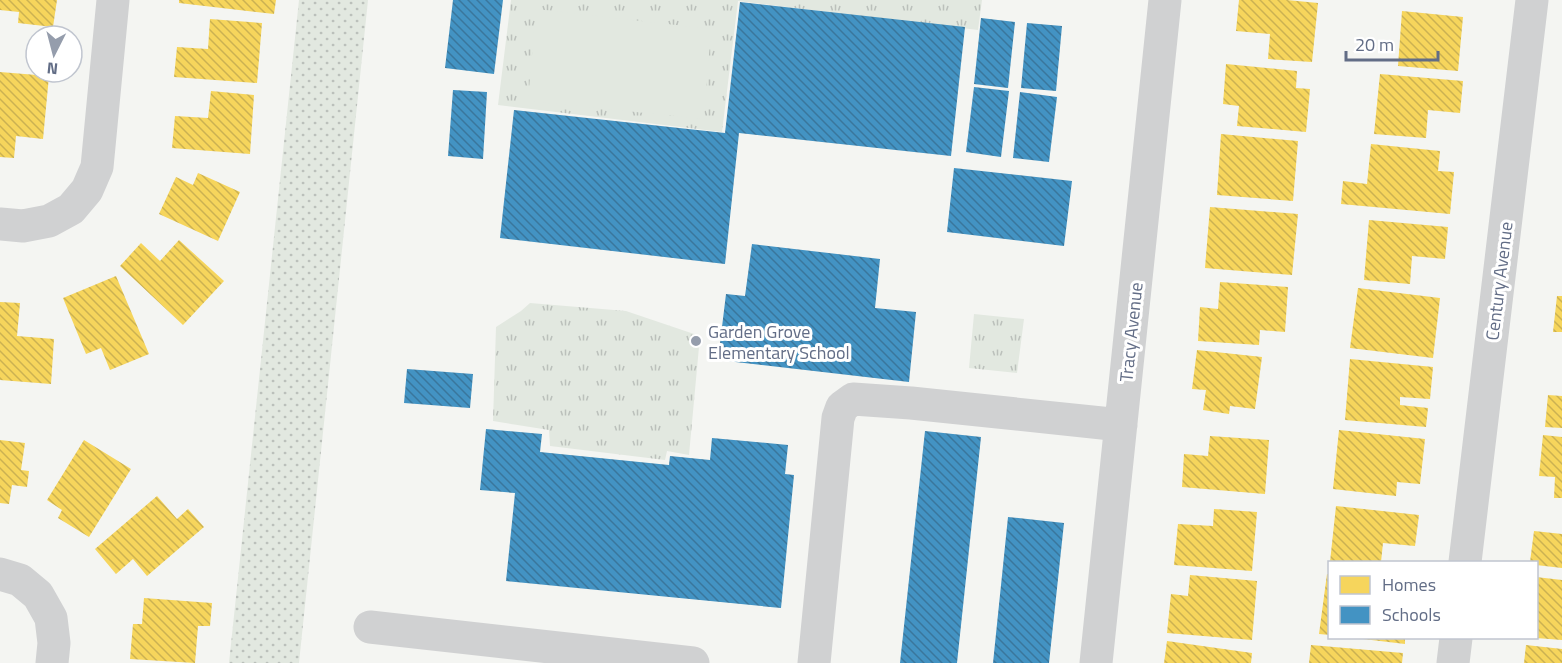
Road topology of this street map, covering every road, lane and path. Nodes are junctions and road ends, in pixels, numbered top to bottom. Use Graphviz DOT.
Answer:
graph roads {
  1 [pos="112,0"];
  2 [pos="1165,0"];
  3 [pos="1532,0"];
  4 [pos="0,224"];
  5 [pos="1121,425"];
  6 [pos="1465,561"];
  7 [pos="0,574"];
  8 [pos="370,627"];
  9 [pos="1456,639"];
  10 [pos="52,663"];
  11 [pos="693,663"];
  12 [pos="814,663"];
  13 [pos="1096,663"];
  14 [pos="1453,663"];
  1 -- 4 [label="street"];
  2 -- 5 [label="street, Tracy Avenue"];
  3 -- 6 [label="street, Century Avenue"];
  5 -- 12 [label="street"];
  5 -- 13 [label="street, Tracy Avenue"];
  7 -- 10 [label="street"];
  8 -- 11 [label="street"];
  9 -- 14 [label="street"];
}
